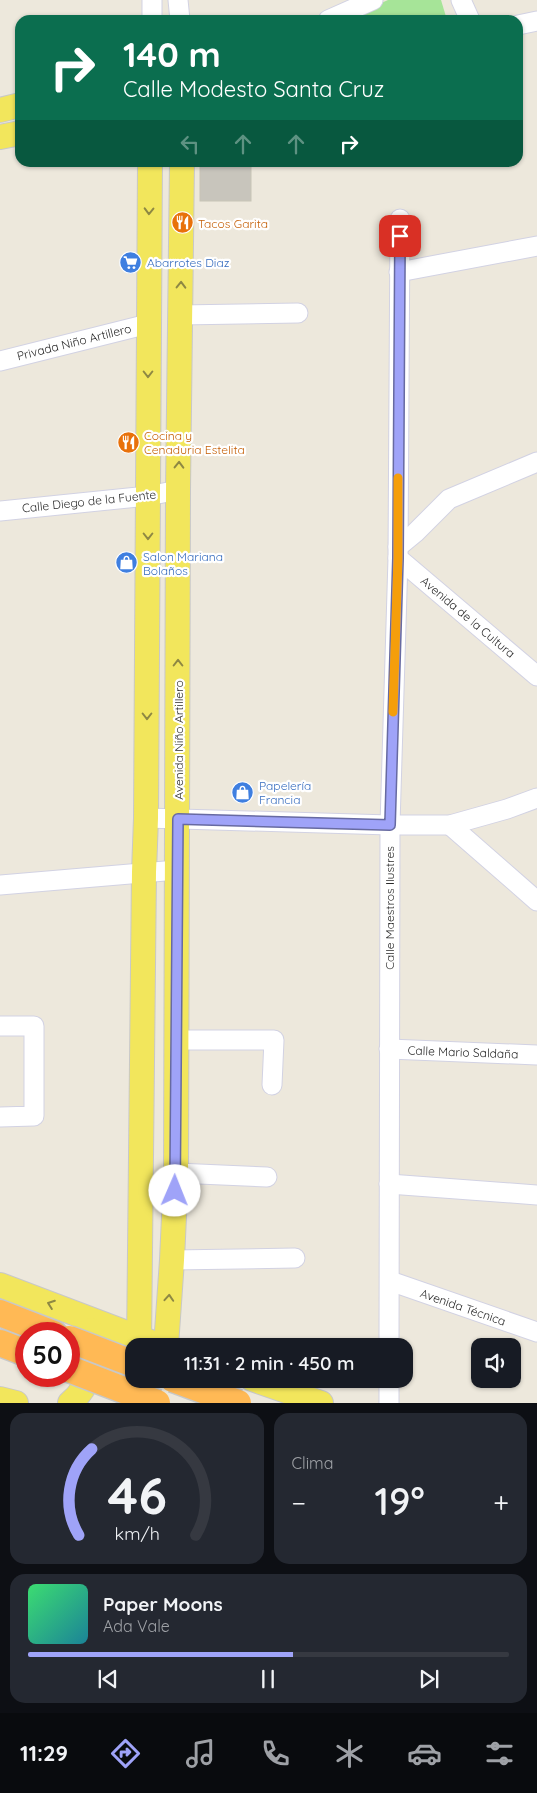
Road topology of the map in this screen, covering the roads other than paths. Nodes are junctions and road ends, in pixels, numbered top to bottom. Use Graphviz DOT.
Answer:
graph roads {
  1 [pos="152,0"];
  2 [pos="178,0"];
  3 [pos="372,0"];
  4 [pos="461,0"];
  5 [pos="152,15"];
  6 [pos="180,15"];
  7 [pos="339,15"];
  8 [pos="468,15"];
  9 [pos="537,21"];
  10 [pos="523,24"];
  11 [pos="15,106"];
  12 [pos="0,110"];
  13 [pos="15,134"];
  14 [pos="0,138"];
  15 [pos="150,167"];
  16 [pos="182,167"];
  17 [pos="400,219"];
  18 [pos="537,246"];
  19 [pos="399,272"];
  20 [pos="298,314"];
  21 [pos="180,316"];
  22 [pos="148,324"];
  23 [pos="0,360"];
  24 [pos="537,462"];
  25 [pos="178,490"];
  26 [pos="148,496"];
  27 [pos="0,511"];
  28 [pos="398,552"];
  29 [pos="537,676"];
  30 [pos="537,798"];
  31 [pos="146,818"];
  32 [pos="178,819"];
  33 [pos="390,825"];
  34 [pos="450,825"];
  35 [pos="176,870"];
  36 [pos="144,872"];
  37 [pos="0,884"];
  38 [pos="537,901"];
  39 [pos="0,1026"];
  40 [pos="176,1040"];
  41 [pos="389,1050"];
  42 [pos="537,1056"];
  43 [pos="272,1085"];
  44 [pos="0,1117"];
  45 [pos="176,1173"];
  46 [pos="267,1177"];
  47 [pos="389,1184"];
  48 [pos="537,1195"];
  49 [pos="295,1258"];
  50 [pos="172,1260"];
  51 [pos="390,1281"];
  52 [pos="0,1285"];
  53 [pos="0,1313"];
  54 [pos="80,1314"];
  55 [pos="23,1322"];
  56 [pos="537,1332"];
  57 [pos="131,1338"];
  58 [pos="139,1338"];
  59 [pos="167,1338"];
  60 [pos="389,1338"];
  61 [pos="0,1343"];
  62 [pos="80,1343"];
  63 [pos="15,1349"];
  64 [pos="125,1361"];
  65 [pos="80,1373"];
  66 [pos="137,1388"];
  67 [pos="163,1388"];
  68 [pos="198,1388"];
  69 [pos="238,1388"];
  70 [pos="278,1388"];
  71 [pos="389,1388"];
  72 [pos="0,1399"];
  73 [pos="16,1403"];
  74 [pos="70,1403"];
  75 [pos="136,1403"];
  76 [pos="157,1403"];
  77 [pos="162,1403"];
  78 [pos="228,1403"];
  79 [pos="238,1403"];
  80 [pos="320,1403"];
  81 [pos="389,1403"];
  1 -- 5 [label="street"];
  2 -- 6 [label="street"];
  3 -- 7 [label="street"];
  4 -- 8 [label="street"];
  9 -- 10 [label="street"];
  11 -- 12 [label="main road"];
  13 -- 14 [label="main road"];
  15 -- 22 [label="main road, one-way"];
  21 -- 16 [label="main road, Avenida Niño Artillero, one-way"];
  17 -- 19 [label="street, Calle Maestros Ilustres"];
  18 -- 19 [label="street"];
  19 -- 28 [label="street, Calle Maestros Ilustres"];
  20 -- 21 [label="street"];
  25 -- 21 [label="main road, Avenida Niño Artillero, one-way"];
  22 -- 23 [label="street, Privada Niño Artillero"];
  22 -- 26 [label="main road, one-way"];
  24 -- 28 [label="street"];
  25 -- 26 [label="street, Calle Diego de la Fuente"];
  32 -- 25 [label="main road, Avenida Niño Artillero, one-way"];
  26 -- 27 [label="street, Calle Diego de la Fuente"];
  26 -- 31 [label="main road, one-way"];
  28 -- 29 [label="street, Avenida de la Cultura"];
  28 -- 33 [label="street, Calle Maestros Ilustres"];
  30 -- 34 [label="street"];
  31 -- 32 [label="street"];
  31 -- 36 [label="main road"];
  32 -- 33 [label="street"];
  32 -- 35 [label="main road, Avenida Niño Artillero"];
  33 -- 34 [label="street"];
  33 -- 41 [label="street, Calle Maestros Ilustres"];
  34 -- 38 [label="street"];
  35 -- 36 [label="street"];
  35 -- 40 [label="main road, Avenida Niño Artillero"];
  36 -- 37 [label="street"];
  36 -- 58 [label="main road"];
  39 -- 44 [label="street"];
  40 -- 43 [label="street"];
  40 -- 45 [label="main road, Avenida Niño Artillero"];
  41 -- 42 [label="street, Calle Mario Saldaña"];
  41 -- 47 [label="street, Calle Maestros Ilustres"];
  45 -- 46 [label="street"];
  45 -- 50 [label="main road, Avenida Niño Artillero"];
  47 -- 48 [label="street"];
  47 -- 51 [label="street, Calle Maestros Ilustres"];
  49 -- 50 [label="street"];
  59 -- 50 [label="main road, Avenida Niño Artillero, one-way"];
  51 -- 56 [label="street, Avenida Técnica"];
  51 -- 60 [label="street, Calle Maestros Ilustres"];
  54 -- 52 [label="main road, one-way"];
  53 -- 55 [label="highway"];
  54 -- 57 [label="main road"];
  54 -- 74 [label="main road"];
  61 -- 63 [label="highway"];
  62 -- 64 [label="highway, bridge"];
  65 -- 76 [label="highway, bridge"];
  66 -- 75 [label="main road"];
  67 -- 77 [label="main road"];
  68 -- 79 [label="highway, bridge"];
  69 -- 78 [label="main road"];
  70 -- 80 [label="main road"];
  71 -- 81 [label="street"];
  72 -- 73 [label="main road"];
}
